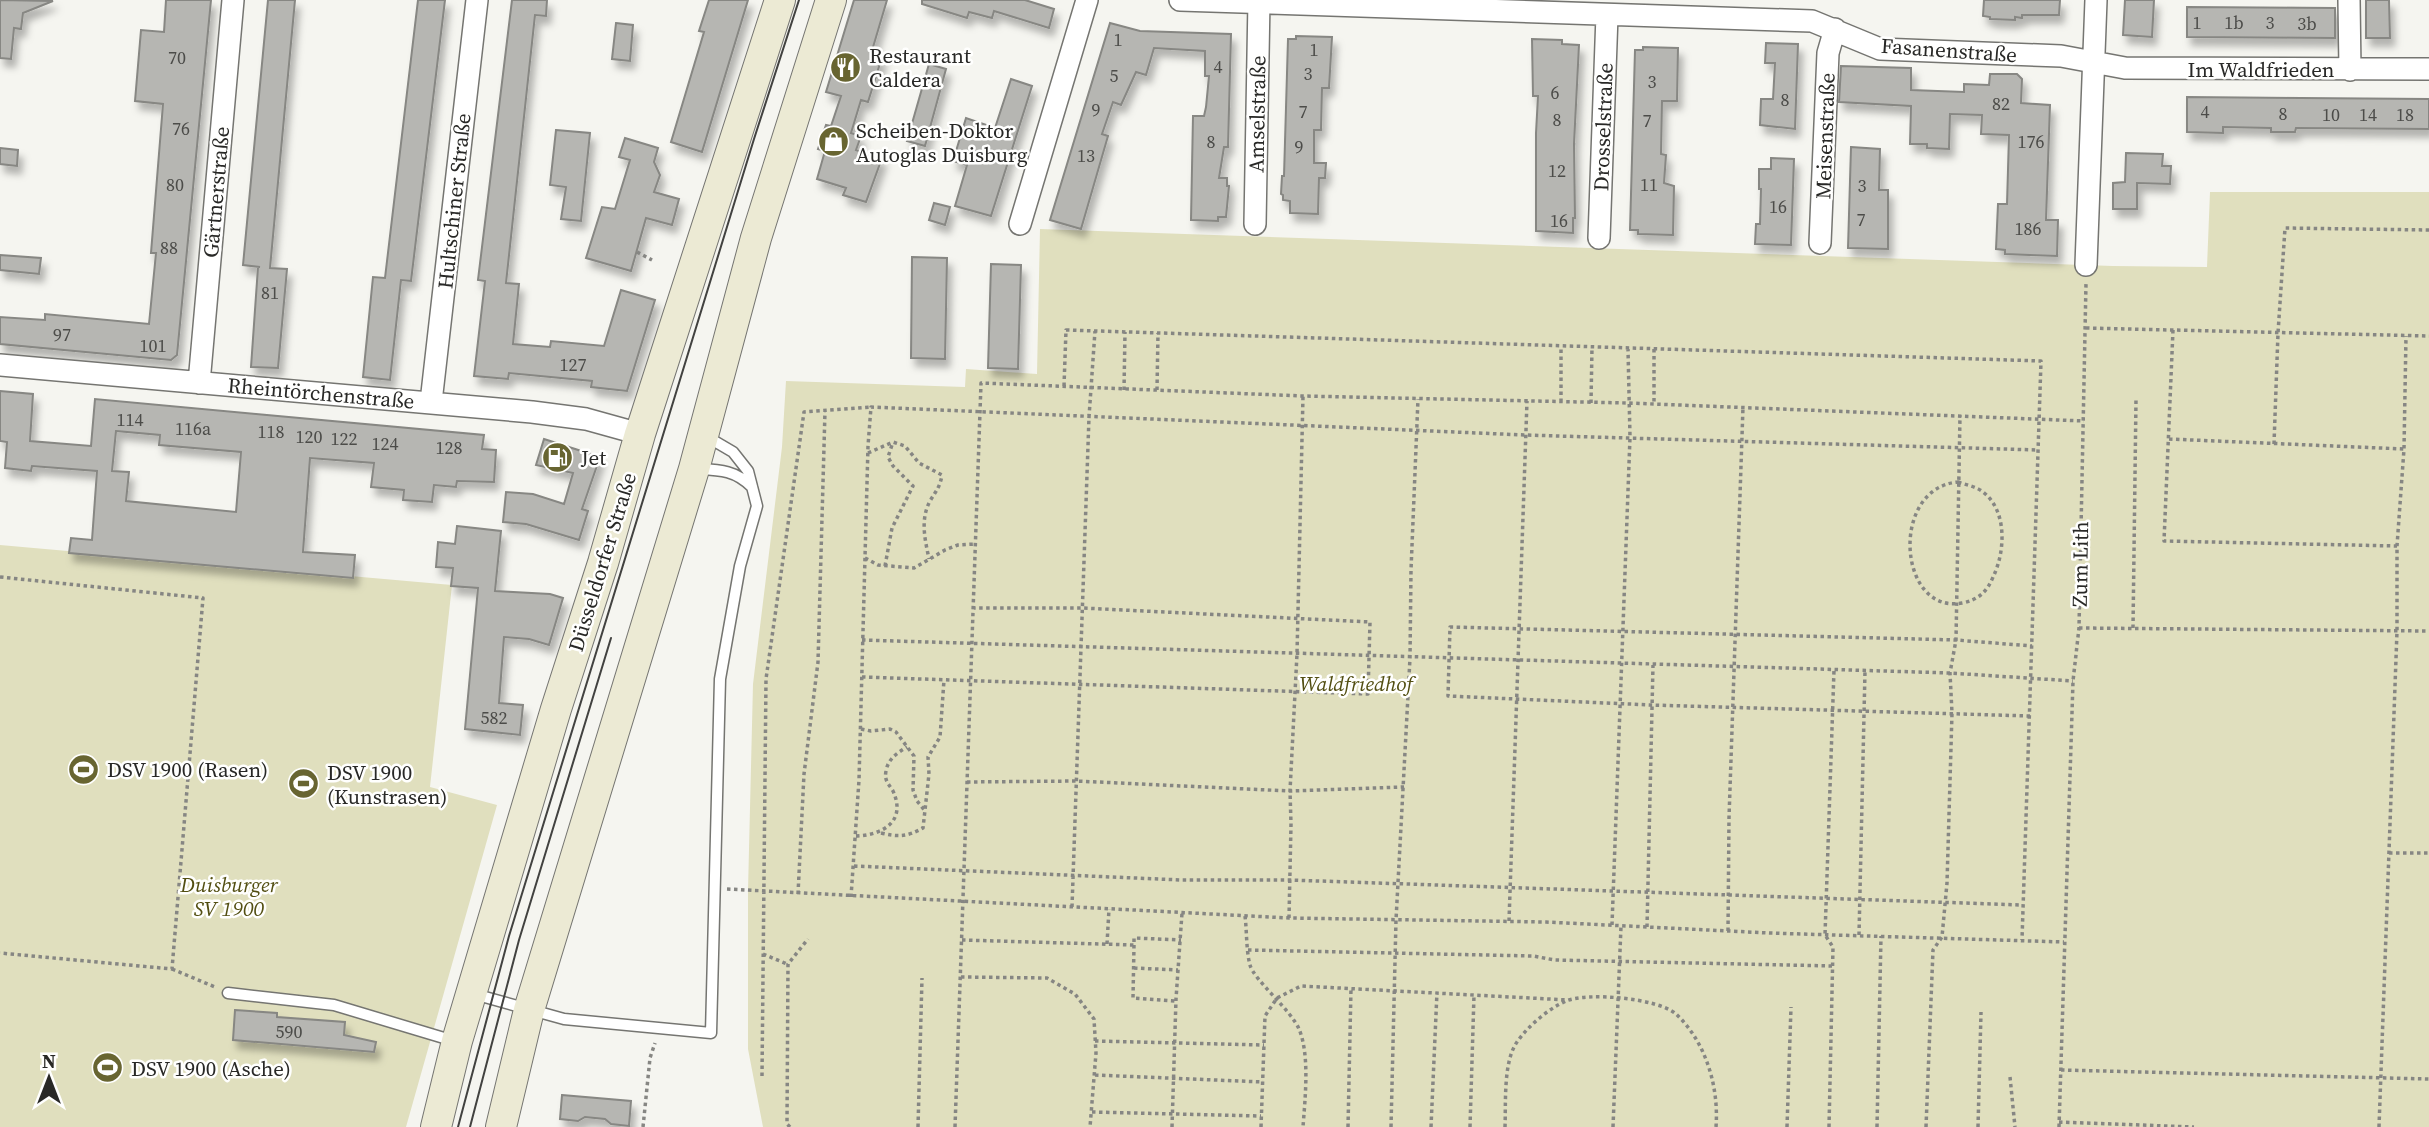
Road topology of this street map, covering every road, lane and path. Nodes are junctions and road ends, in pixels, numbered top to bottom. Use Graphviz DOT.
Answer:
graph roads {
  1 [pos="233,0"];
  2 [pos="477,0"];
  3 [pos="780,0"];
  4 [pos="831,0"];
  5 [pos="1087,0"];
  6 [pos="1180,0"];
  7 [pos="2096,0"];
  8 [pos="2349,0"];
  9 [pos="1259,1"];
  10 [pos="1607,15"];
  11 [pos="1835,29"];
  12 [pos="2093,63"];
  13 [pos="2429,69"];
  14 [pos="2350,70"];
  15 [pos="1020,224"];
  16 [pos="1255,224"];
  17 [pos="2429,230"];
  18 [pos="1599,238"];
  19 [pos="1820,243"];
  20 [pos="637,252"];
  21 [pos="652,260"];
  22 [pos="2086,265"];
  23 [pos="2086,328"];
  24 [pos="2173,330"];
  25 [pos="1095,331"];
  26 [pos="1125,332"];
  27 [pos="1158,333"];
  28 [pos="2278,333"];
  29 [pos="2406,336"];
  30 [pos="2429,336"];
  31 [pos="1561,346"];
  32 [pos="1592,347"];
  33 [pos="1628,349"];
  34 [pos="1654,349"];
  35 [pos="0,365"];
  36 [pos="199,383"];
  37 [pos="1064,386"];
  38 [pos="1092,389"];
  39 [pos="1124,390"];
  40 [pos="1157,390"];
  41 [pos="1303,396"];
  42 [pos="1418,399"];
  43 [pos="2136,399"];
  44 [pos="1527,401"];
  45 [pos="431,402"];
  46 [pos="1561,402"];
  47 [pos="1591,403"];
  48 [pos="1628,403"];
  49 [pos="1654,404"];
  50 [pos="871,407"];
  51 [pos="1743,407"];
  52 [pos="825,410"];
  53 [pos="980,413"];
  54 [pos="1960,415"];
  55 [pos="1089,417"];
  56 [pos="2039,419"];
  57 [pos="2084,421"];
  58 [pos="1303,425"];
  59 [pos="1417,429"];
  60 [pos="640,434"];
  61 [pos="704,435"];
  62 [pos="1524,435"];
  63 [pos="1630,437"];
  64 [pos="2169,439"];
  65 [pos="1742,441"];
  66 [pos="893,442"];
  67 [pos="2274,444"];
  68 [pos="1959,447"];
  69 [pos="2404,449"];
  70 [pos="2038,450"];
  71 [pos="868,453"];
  72 [pos="694,469"];
  73 [pos="1958,482"];
  74 [pos="754,488"];
  75 [pos="976,544"];
  76 [pos="2397,546"];
  77 [pos="865,558"];
  78 [pos="929,559"];
  79 [pos="885,566"];
  80 [pos="0,577"];
  81 [pos="1956,604"];
  82 [pos="974,608"];
  83 [pos="1082,608"];
  84 [pos="1298,619"];
  85 [pos="2079,628"];
  86 [pos="2133,628"];
  87 [pos="1519,629"];
  88 [pos="1624,631"];
  89 [pos="2397,631"];
  90 [pos="2429,631"];
  91 [pos="1737,634"];
  92 [pos="862,640"];
  93 [pos="1956,640"];
  94 [pos="973,644"];
  95 [pos="2032,646"];
  96 [pos="1081,647"];
  97 [pos="1297,654"];
  98 [pos="1369,656"];
  99 [pos="1410,658"];
  100 [pos="1450,659"];
  101 [pos="1518,661"];
  102 [pos="1623,664"];
  103 [pos="1653,665"];
  104 [pos="1735,667"];
  105 [pos="1834,670"];
  106 [pos="1865,671"];
  107 [pos="1950,673"];
  108 [pos="862,677"];
  109 [pos="2031,678"];
  110 [pos="944,679"];
  111 [pos="2073,681"];
  112 [pos="972,682"];
  113 [pos="1080,684"];
  114 [pos="1295,692"];
  115 [pos="1517,699"];
  116 [pos="1622,703"];
  117 [pos="1651,705"];
  118 [pos="1733,708"];
  119 [pos="1833,710"];
  120 [pos="1864,710"];
  121 [pos="1952,713"];
  122 [pos="2030,716"];
  123 [pos="861,729"];
  124 [pos="907,747"];
  125 [pos="1076,781"];
  126 [pos="967,782"];
  127 [pos="1404,787"];
  128 [pos="1290,791"];
  129 [pos="926,812"];
  130 [pos="881,833"];
  131 [pos="856,836"];
  132 [pos="2389,853"];
  133 [pos="2429,853"];
  134 [pos="853,866"];
  135 [pos="964,870"];
  136 [pos="1074,874"];
  137 [pos="1290,880"];
  138 [pos="1398,885"];
  139 [pos="716,888"];
  140 [pos="1509,888"];
  141 [pos="1614,891"];
  142 [pos="763,892"];
  143 [pos="1648,892"];
  144 [pos="798,894"];
  145 [pos="1728,895"];
  146 [pos="851,897"];
  147 [pos="1827,899"];
  148 [pos="1860,900"];
  149 [pos="963,902"];
  150 [pos="1945,904"];
  151 [pos="2022,905"];
  152 [pos="1072,908"];
  153 [pos="1110,909"];
  154 [pos="1182,913"];
  155 [pos="1245,916"];
  156 [pos="1289,918"];
  157 [pos="1395,920"];
  158 [pos="1509,921"];
  159 [pos="1612,925"];
  160 [pos="1620,926"];
  161 [pos="1647,928"];
  162 [pos="1728,931"];
  163 [pos="1825,935"];
  164 [pos="1859,935"];
  165 [pos="1881,936"];
  166 [pos="1942,937"];
  167 [pos="808,939"];
  168 [pos="962,940"];
  169 [pos="1181,940"];
  170 [pos="2022,940"];
  171 [pos="2064,942"];
  172 [pos="1107,944"];
  173 [pos="1134,945"];
  174 [pos="1248,950"];
  175 [pos="0,953"];
  176 [pos="1395,953"];
  177 [pos="763,954"];
  178 [pos="1619,961"];
  179 [pos="788,964"];
  180 [pos="1833,966"];
  181 [pos="1134,968"];
  182 [pos="172,969"];
  183 [pos="1178,970"];
  184 [pos="961,977"];
  185 [pos="922,978"];
  186 [pos="1352,988"];
  187 [pos="1394,989"];
  188 [pos="1437,992"];
  189 [pos="228,993"];
  190 [pos="472,993"];
  191 [pos="1475,995"];
  192 [pos="1618,996"];
  193 [pos="1277,999"];
  194 [pos="1567,1000"];
  195 [pos="1176,1001"];
  196 [pos="1791,1007"];
  197 [pos="529,1010"];
  198 [pos="1980,1012"];
  199 [pos="659,1028"];
  200 [pos="457,1041"];
  201 [pos="1095,1041"];
  202 [pos="1175,1043"];
  203 [pos="1264,1045"];
  204 [pos="2061,1070"];
  205 [pos="1094,1075"];
  206 [pos="762,1076"];
  207 [pos="2010,1077"];
  208 [pos="1174,1078"];
  209 [pos="2382,1078"];
  210 [pos="2429,1079"];
  211 [pos="1263,1082"];
  212 [pos="1092,1112"];
  213 [pos="1171,1114"];
  214 [pos="1261,1116"];
  215 [pos="2059,1125"];
  216 [pos="2158,1126"];
  217 [pos="436,1127"];
  218 [pos="501,1127"];
  219 [pos="643,1127"];
  220 [pos="790,1127"];
  221 [pos="918,1127"];
  222 [pos="955,1127"];
  223 [pos="1090,1127"];
  224 [pos="1172,1127"];
  225 [pos="1261,1127"];
  226 [pos="1303,1127"];
  227 [pos="1348,1127"];
  228 [pos="1391,1127"];
  229 [pos="1431,1127"];
  230 [pos="1470,1127"];
  231 [pos="1505,1127"];
  232 [pos="1613,1127"];
  233 [pos="1716,1127"];
  234 [pos="1787,1127"];
  235 [pos="1829,1127"];
  236 [pos="1877,1127"];
  237 [pos="1926,1127"];
  238 [pos="1978,1127"];
  239 [pos="2015,1127"];
  240 [pos="2194,1127"];
  241 [pos="2379,1127"];
  1 -- 36 [label="street, Gärtnerstraße"];
  2 -- 45 [label="street, Hultschiner Straße"];
  3 -- 60 [label="main road, Düsseldorfer Straße"];
  4 -- 61 [label="main road"];
  5 -- 15 [label="street"];
  6 -- 9 [label="street, Fasanenstraße"];
  7 -- 12 [label="street"];
  8 -- 14 [label="street"];
  9 -- 10 [label="street, Fasanenstraße"];
  9 -- 16 [label="street, Amselstraße"];
  10 -- 11 [label="street, Fasanenstraße"];
  10 -- 18 [label="street, Drosselstraße"];
  11 -- 12 [label="street, Fasanenstraße"];
  11 -- 19 [label="street, Meisenstraße"];
  12 -- 14 [label="street, Im Waldfrieden"];
  12 -- 22 [label="street"];
  13 -- 14 [label="street, Im Waldfrieden"];
  17 -- 28 [label="path"];
  20 -- 21 [label="path"];
  22 -- 23 [label="path, Zum Lith"];
  23 -- 24 [label="path"];
  23 -- 57 [label="path, Zum Lith"];
  24 -- 28 [label="path"];
  24 -- 64 [label="path"];
  25 -- 26 [label="path"];
  25 -- 37 [label="path"];
  25 -- 38 [label="path"];
  26 -- 27 [label="path"];
  26 -- 39 [label="path"];
  27 -- 31 [label="path"];
  27 -- 40 [label="path"];
  28 -- 29 [label="path"];
  28 -- 67 [label="path"];
  29 -- 30 [label="path"];
  29 -- 69 [label="path"];
  31 -- 32 [label="path"];
  31 -- 46 [label="path"];
  32 -- 33 [label="path"];
  32 -- 47 [label="path"];
  33 -- 34 [label="path"];
  33 -- 48 [label="path"];
  34 -- 49 [label="path"];
  34 -- 56 [label="path"];
  35 -- 36 [label="street, Rheintörchenstraße"];
  36 -- 45 [label="street, Rheintörchenstraße"];
  37 -- 38 [label="path"];
  37 -- 53 [label="path"];
  38 -- 39 [label="path"];
  38 -- 55 [label="path"];
  39 -- 40 [label="path"];
  40 -- 41 [label="path"];
  41 -- 42 [label="path"];
  41 -- 58 [label="path"];
  42 -- 44 [label="path"];
  42 -- 59 [label="path"];
  43 -- 86 [label="path"];
  44 -- 46 [label="path"];
  44 -- 62 [label="path"];
  45 -- 60 [label="street, Rheintörchenstraße"];
  46 -- 47 [label="path"];
  47 -- 48 [label="path"];
  48 -- 49 [label="path"];
  48 -- 63 [label="path"];
  49 -- 51 [label="path"];
  50 -- 52 [label="path"];
  50 -- 53 [label="path"];
  50 -- 71 [label="path"];
  51 -- 54 [label="path"];
  51 -- 65 [label="path"];
  52 -- 142 [label="path"];
  52 -- 144 [label="path"];
  53 -- 55 [label="path"];
  53 -- 75 [label="path"];
  54 -- 56 [label="path"];
  54 -- 68 [label="path"];
  55 -- 58 [label="path"];
  55 -- 83 [label="path"];
  56 -- 57 [label="path"];
  56 -- 70 [label="path"];
  57 -- 85 [label="path, Zum Lith"];
  58 -- 59 [label="path"];
  58 -- 84 [label="path"];
  59 -- 62 [label="path"];
  59 -- 99 [label="path"];
  60 -- 190 [label="main road, Düsseldorfer Straße"];
  61 -- 72 [label="main road"];
  61 -- 74 [label="lane"];
  62 -- 63 [label="path"];
  62 -- 87 [label="path"];
  63 -- 65 [label="path"];
  63 -- 88 [label="path"];
  64 -- 67 [label="path"];
  64 -- 76 [label="path"];
  65 -- 68 [label="path"];
  65 -- 91 [label="path"];
  66 -- 71 [label="path"];
  66 -- 78 [label="path"];
  66 -- 79 [label="path"];
  67 -- 69 [label="path"];
  68 -- 70 [label="path"];
  68 -- 73 [label="path"];
  69 -- 76 [label="path"];
  70 -- 95 [label="path"];
  71 -- 77 [label="path"];
  72 -- 74 [label="lane"];
  72 -- 197 [label="main road"];
  73 -- 81 [label="path"];
  73 -- 81 [label="path"];
  73 -- 81 [label="path"];
  74 -- 139 [label="lane"];
  75 -- 78 [label="path"];
  75 -- 82 [label="path"];
  76 -- 89 [label="path"];
  77 -- 79 [label="path"];
  77 -- 92 [label="path"];
  78 -- 79 [label="path"];
  80 -- 182 [label="path"];
  81 -- 93 [label="path"];
  82 -- 83 [label="path"];
  82 -- 94 [label="path"];
  83 -- 84 [label="path"];
  83 -- 96 [label="path"];
  84 -- 97 [label="path"];
  84 -- 98 [label="path"];
  85 -- 86 [label="path"];
  85 -- 111 [label="path, Zum Lith"];
  86 -- 89 [label="path"];
  87 -- 88 [label="path"];
  87 -- 100 [label="path"];
  87 -- 101 [label="path"];
  88 -- 91 [label="path"];
  88 -- 102 [label="path"];
  89 -- 90 [label="path"];
  89 -- 132 [label="path"];
  91 -- 93 [label="path"];
  91 -- 104 [label="path"];
  92 -- 94 [label="path"];
  92 -- 108 [label="path"];
  93 -- 95 [label="path"];
  93 -- 107 [label="path"];
  94 -- 96 [label="path"];
  94 -- 112 [label="path"];
  95 -- 109 [label="path"];
  96 -- 97 [label="path"];
  96 -- 113 [label="path"];
  97 -- 98 [label="path"];
  97 -- 114 [label="path"];
  98 -- 99 [label="path"];
  98 -- 114 [label="path"];
  99 -- 100 [label="path"];
  99 -- 127 [label="path"];
  100 -- 101 [label="path"];
  100 -- 115 [label="path"];
  101 -- 102 [label="path"];
  101 -- 115 [label="path"];
  102 -- 103 [label="path"];
  102 -- 116 [label="path"];
  103 -- 104 [label="path"];
  103 -- 117 [label="path"];
  104 -- 105 [label="path"];
  104 -- 118 [label="path"];
  105 -- 106 [label="path"];
  105 -- 119 [label="path"];
  106 -- 107 [label="path"];
  106 -- 120 [label="path"];
  107 -- 109 [label="path"];
  107 -- 121 [label="path"];
  108 -- 110 [label="path"];
  108 -- 123 [label="path"];
  109 -- 111 [label="path"];
  109 -- 122 [label="path"];
  110 -- 112 [label="path"];
  110 -- 129 [label="path"];
  111 -- 171 [label="path, Zum Lith"];
  112 -- 113 [label="path"];
  112 -- 126 [label="path"];
  113 -- 114 [label="path"];
  113 -- 125 [label="path"];
  114 -- 128 [label="path"];
  115 -- 116 [label="path"];
  115 -- 140 [label="path"];
  116 -- 117 [label="path"];
  116 -- 141 [label="path"];
  117 -- 118 [label="path"];
  117 -- 143 [label="path"];
  118 -- 119 [label="path"];
  118 -- 145 [label="path"];
  119 -- 120 [label="path"];
  119 -- 147 [label="path"];
  120 -- 121 [label="path"];
  120 -- 148 [label="path"];
  121 -- 122 [label="path"];
  121 -- 150 [label="path"];
  122 -- 151 [label="path"];
  123 -- 124 [label="path"];
  123 -- 131 [label="path"];
  124 -- 129 [label="path"];
  124 -- 130 [label="path"];
  125 -- 126 [label="path"];
  125 -- 128 [label="path"];
  125 -- 136 [label="path"];
  126 -- 135 [label="path"];
  127 -- 128 [label="path"];
  127 -- 138 [label="path"];
  128 -- 137 [label="path"];
  129 -- 130 [label="path"];
  130 -- 131 [label="path"];
  131 -- 134 [label="path"];
  132 -- 133 [label="path"];
  132 -- 209 [label="path"];
  134 -- 135 [label="path"];
  134 -- 146 [label="path"];
  135 -- 136 [label="path"];
  135 -- 149 [label="path"];
  136 -- 137 [label="path"];
  136 -- 152 [label="path"];
  137 -- 138 [label="path"];
  137 -- 156 [label="path"];
  138 -- 140 [label="path"];
  138 -- 157 [label="path"];
  139 -- 142 [label="path"];
  139 -- 199 [label="lane"];
  140 -- 141 [label="path"];
  140 -- 158 [label="path"];
  141 -- 143 [label="path"];
  141 -- 159 [label="path"];
  142 -- 144 [label="path"];
  142 -- 177 [label="path"];
  143 -- 145 [label="path"];
  143 -- 161 [label="path"];
  144 -- 146 [label="path"];
  145 -- 147 [label="path"];
  145 -- 162 [label="path"];
  146 -- 149 [label="path"];
  147 -- 148 [label="path"];
  147 -- 163 [label="path"];
  148 -- 150 [label="path"];
  148 -- 164 [label="path"];
  149 -- 152 [label="path"];
  149 -- 168 [label="path"];
  150 -- 151 [label="path"];
  150 -- 166 [label="path"];
  151 -- 170 [label="path"];
  152 -- 153 [label="path"];
  153 -- 154 [label="path"];
  153 -- 172 [label="path"];
  154 -- 155 [label="path"];
  154 -- 169 [label="path"];
  155 -- 156 [label="path"];
  155 -- 174 [label="path"];
  156 -- 157 [label="path"];
  157 -- 158 [label="path"];
  157 -- 176 [label="path"];
  158 -- 159 [label="path"];
  159 -- 160 [label="path"];
  160 -- 161 [label="path"];
  160 -- 178 [label="path"];
  161 -- 162 [label="path"];
  162 -- 163 [label="path"];
  163 -- 164 [label="path"];
  163 -- 180 [label="path"];
  164 -- 165 [label="path"];
  165 -- 166 [label="path"];
  165 -- 236 [label="path"];
  166 -- 170 [label="path"];
  166 -- 237 [label="path"];
  167 -- 179 [label="path"];
  168 -- 172 [label="path"];
  168 -- 184 [label="path"];
  169 -- 173 [label="path"];
  169 -- 183 [label="path"];
  170 -- 171 [label="path"];
  171 -- 204 [label="path, Zum Lith"];
  172 -- 173 [label="path"];
  173 -- 181 [label="path"];
  174 -- 176 [label="path"];
  174 -- 193 [label="path"];
  175 -- 182 [label="path"];
  176 -- 178 [label="path"];
  176 -- 187 [label="path"];
  177 -- 179 [label="path"];
  177 -- 206 [label="path"];
  178 -- 180 [label="path"];
  178 -- 192 [label="path"];
  179 -- 220 [label="path"];
  180 -- 235 [label="path"];
  181 -- 183 [label="path"];
  181 -- 195 [label="path"];
  182 -- 189 [label="path"];
  183 -- 195 [label="path"];
  184 -- 201 [label="path"];
  184 -- 222 [label="path"];
  185 -- 221 [label="path"];
  186 -- 187 [label="path"];
  186 -- 193 [label="path"];
  186 -- 227 [label="path"];
  187 -- 188 [label="path"];
  187 -- 228 [label="path"];
  188 -- 191 [label="path"];
  188 -- 229 [label="path"];
  189 -- 200 [label="lane"];
  190 -- 197 [label="lane"];
  190 -- 200 [label="main road, Düsseldorfer Straße"];
  191 -- 194 [label="path"];
  191 -- 230 [label="path"];
  192 -- 194 [label="path"];
  192 -- 232 [label="path"];
  192 -- 233 [label="path"];
  193 -- 203 [label="path"];
  193 -- 226 [label="path"];
  194 -- 231 [label="path"];
  195 -- 202 [label="path"];
  196 -- 234 [label="path"];
  197 -- 199 [label="lane"];
  197 -- 218 [label="main road"];
  198 -- 238 [label="path"];
  199 -- 219 [label="path"];
  200 -- 217 [label="main road, Düsseldorfer Straße"];
  201 -- 202 [label="path"];
  201 -- 205 [label="path"];
  202 -- 203 [label="path"];
  202 -- 208 [label="path"];
  203 -- 211 [label="path"];
  204 -- 209 [label="path"];
  204 -- 215 [label="path, Zum Lith"];
  205 -- 208 [label="path"];
  205 -- 212 [label="path"];
  207 -- 239 [label="path"];
  208 -- 211 [label="path"];
  208 -- 213 [label="path"];
  209 -- 210 [label="path"];
  209 -- 241 [label="path"];
  211 -- 214 [label="path"];
  212 -- 213 [label="path"];
  212 -- 223 [label="path"];
  213 -- 214 [label="path"];
  213 -- 224 [label="path"];
  214 -- 225 [label="path"];
  215 -- 216 [label="path"];
  216 -- 240 [label="path"];
}
